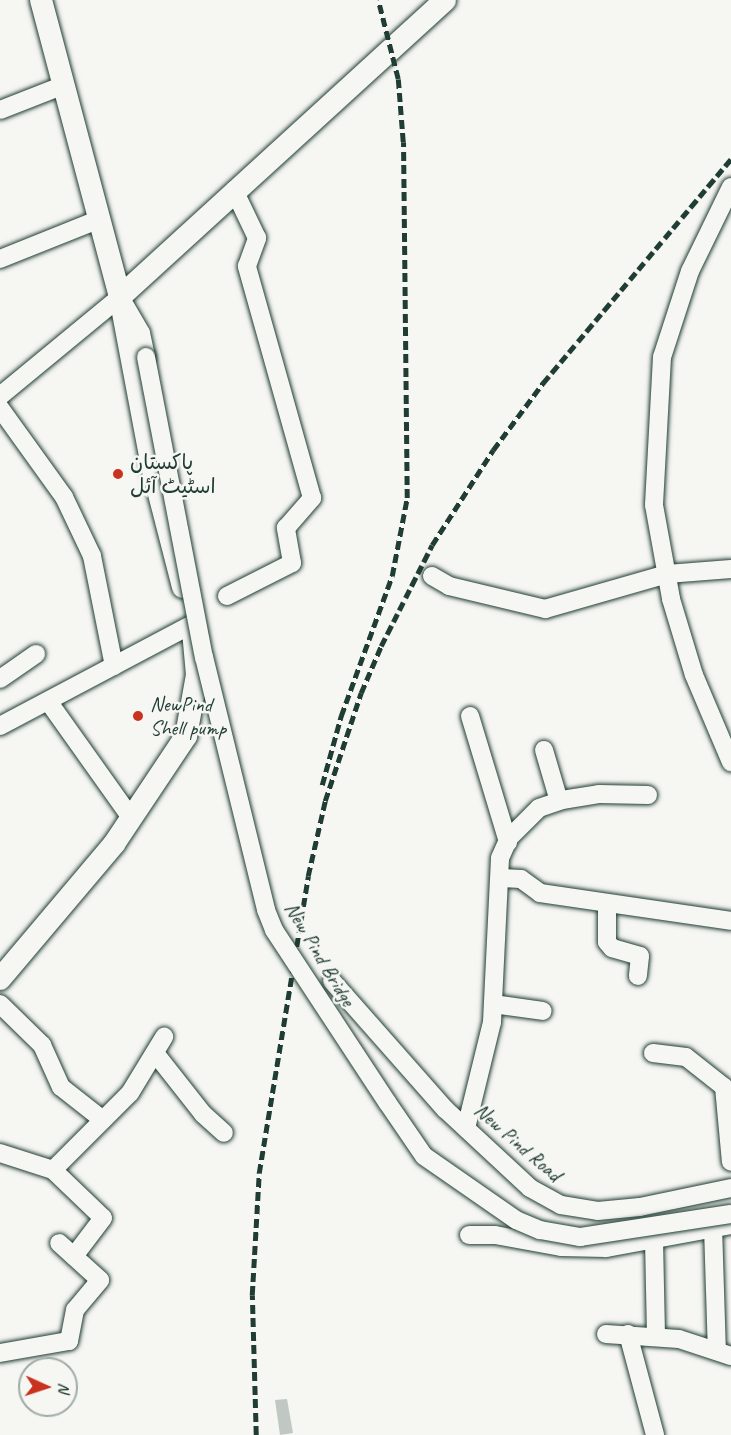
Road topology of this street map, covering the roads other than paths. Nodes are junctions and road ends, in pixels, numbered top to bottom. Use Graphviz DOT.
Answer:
graph roads {
  1 [pos="40,0"];
  2 [pos="445,0"];
  3 [pos="64,85"];
  4 [pos="0,110"];
  5 [pos="731,187"];
  6 [pos="234,190"];
  7 [pos="100,219"];
  8 [pos="0,259"];
  9 [pos="120,297"];
  10 [pos="0,396"];
  11 [pos="0,408"];
  12 [pos="731,569"];
  13 [pos="667,574"];
  14 [pos="432,576"];
  15 [pos="226,596"];
  16 [pos="193,624"];
  17 [pos="36,654"];
  18 [pos="114,666"];
  19 [pos="0,679"];
  20 [pos="48,701"];
  21 [pos="470,716"];
  22 [pos="0,726"];
  23 [pos="544,750"];
  24 [pos="731,762"];
  25 [pos="648,795"];
  26 [pos="559,801"];
  27 [pos="131,818"];
  28 [pos="508,842"];
  29 [pos="502,878"];
  30 [pos="607,905"];
  31 [pos="731,921"];
  32 [pos="2,974"];
  33 [pos="638,976"];
  34 [pos="332,981"];
  35 [pos="0,1004"];
  36 [pos="493,1005"];
  37 [pos="543,1011"];
  38 [pos="164,1037"];
  39 [pos="154,1053"];
  40 [pos="653,1053"];
  41 [pos="103,1120"];
  42 [pos="466,1128"];
  43 [pos="224,1133"];
  44 [pos="0,1154"];
  45 [pos="731,1162"];
  46 [pos="53,1170"];
  47 [pos="731,1188"];
  48 [pos="731,1214"];
  49 [pos="722,1226"];
  50 [pos="470,1234"];
  51 [pos="654,1240"];
  52 [pos="59,1243"];
  53 [pos="74,1256"];
  54 [pos="606,1334"];
  55 [pos="628,1334"];
  56 [pos="656,1337"];
  57 [pos="0,1353"];
  58 [pos="724,1354"];
  59 [pos="655,1435"];
  1 -- 3 [label="main road"];
  2 -- 6 [label="main road"];
  3 -- 4 [label="street"];
  3 -- 7 [label="main road"];
  5 -- 13 [label="street"];
  6 -- 9 [label="main road"];
  6 -- 15 [label="street"];
  7 -- 8 [label="street"];
  7 -- 9 [label="main road"];
  9 -- 10 [label="street"];
  9 -- 16 [label="main road"];
  9 -- 48 [label="street, New Pind Bridge, bridge"];
  11 -- 18 [label="street"];
  12 -- 13 [label="street"];
  13 -- 14 [label="street"];
  13 -- 24 [label="street"];
  16 -- 18 [label="street"];
  16 -- 27 [label="main road"];
  17 -- 19 [label="street"];
  18 -- 20 [label="street"];
  20 -- 22 [label="street"];
  20 -- 27 [label="street"];
  21 -- 28 [label="street"];
  23 -- 26 [label="street"];
  25 -- 26 [label="street"];
  26 -- 28 [label="street"];
  27 -- 32 [label="main road"];
  28 -- 29 [label="street"];
  29 -- 30 [label="street"];
  29 -- 36 [label="street"];
  30 -- 31 [label="street"];
  30 -- 33 [label="street"];
  34 -- 42 [label="street, New Pind Road"];
  35 -- 41 [label="street"];
  36 -- 37 [label="street"];
  36 -- 42 [label="street"];
  38 -- 39 [label="street"];
  39 -- 41 [label="street"];
  39 -- 43 [label="street"];
  40 -- 45 [label="street"];
  41 -- 46 [label="street"];
  42 -- 47 [label="street, New Pind Road"];
  44 -- 46 [label="street"];
  46 -- 53 [label="street"];
  49 -- 51 [label="street"];
  49 -- 58 [label="street"];
  50 -- 51 [label="street"];
  51 -- 56 [label="street"];
  52 -- 53 [label="street"];
  53 -- 57 [label="street"];
  54 -- 55 [label="street"];
  55 -- 56 [label="street"];
  55 -- 59 [label="street"];
  56 -- 58 [label="street"];
}
